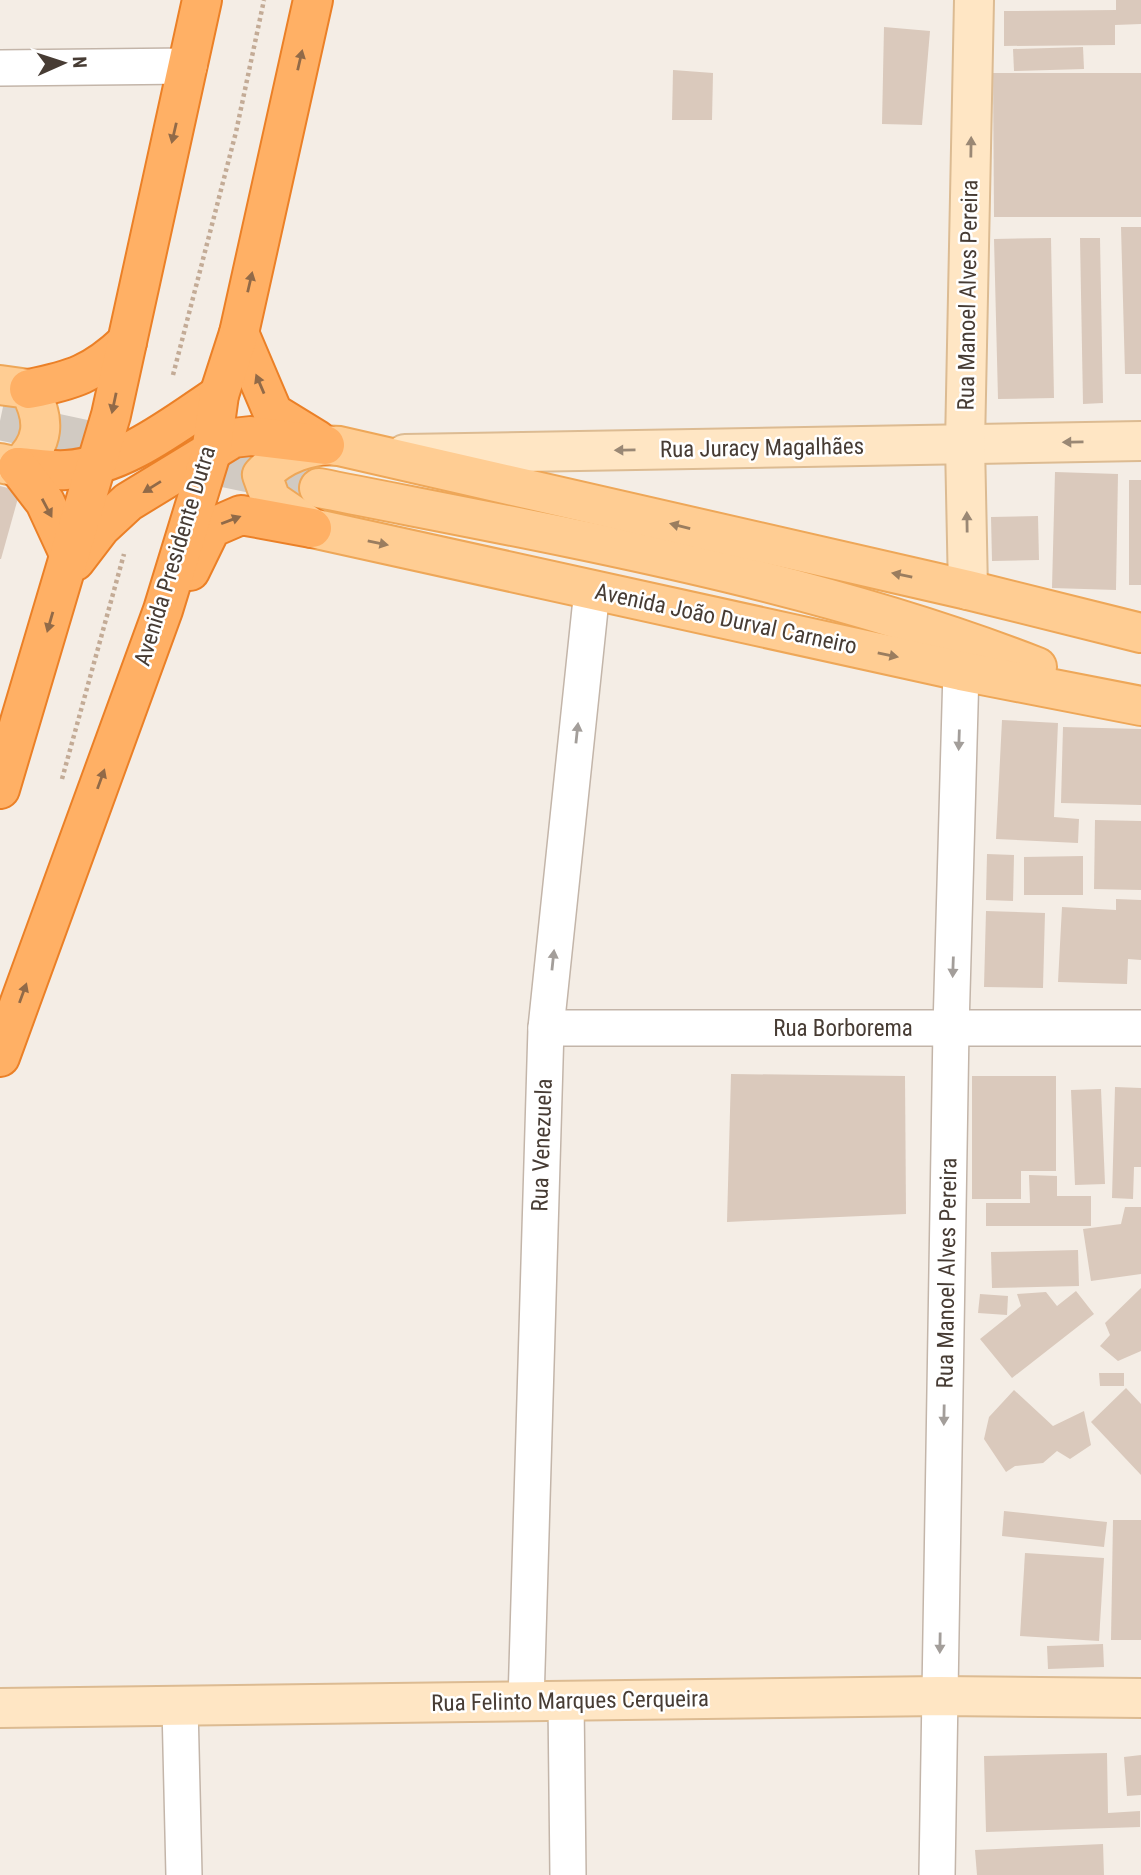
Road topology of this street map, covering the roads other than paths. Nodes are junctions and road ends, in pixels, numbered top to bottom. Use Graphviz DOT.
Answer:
graph roads {
  1 [pos="202,0"];
  2 [pos="313,0"];
  3 [pos="974,0"];
  4 [pos="189,66"];
  5 [pos="0,68"];
  6 [pos="239,333"];
  7 [pos="127,342"];
  8 [pos="14,387"];
  9 [pos="219,395"];
  10 [pos="1141,441"];
  11 [pos="965,444"];
  12 [pos="325,445"];
  13 [pos="211,453"];
  14 [pos="382,454"];
  15 [pos="98,463"];
  16 [pos="9,465"];
  17 [pos="319,488"];
  18 [pos="312,528"];
  19 [pos="66,565"];
  20 [pos="592,590"];
  21 [pos="968,590"];
  22 [pos="163,610"];
  23 [pos="868,611"];
  24 [pos="1126,630"];
  25 [pos="961,671"];
  26 [pos="1103,696"];
  27 [pos="1141,706"];
  28 [pos="0,789"];
  29 [pos="546,1028"];
  30 [pos="951,1028"];
  31 [pos="1141,1028"];
  32 [pos="0,1057"];
  33 [pos="939,1696"];
  34 [pos="1141,1698"];
  35 [pos="566,1701"];
  36 [pos="526,1702"];
  37 [pos="180,1706"];
  38 [pos="0,1708"];
  39 [pos="184,1875"];
  40 [pos="568,1875"];
  41 [pos="937,1875"];
  1 -- 4 [label="highway"];
  6 -- 2 [label="highway, Avenida Presidente Dutra, one-way"];
  11 -- 3 [label="street, Rua Manoel Alves Pereira, one-way"];
  4 -- 5 [label="street"];
  4 -- 7 [label="highway, one-way"];
  6 -- 9 [label="highway, Avenida Presidente Dutra"];
  12 -- 6 [label="highway, one-way"];
  7 -- 8 [label="highway"];
  7 -- 15 [label="highway, one-way"];
  8 -- 16 [label="main road"];
  9 -- 13 [label="highway, Avenida Presidente Dutra"];
  9 -- 15 [label="highway"];
  10 -- 11 [label="street, Rua Juracy Magalhães, one-way"];
  11 -- 14 [label="street, Rua Juracy Magalhães, one-way"];
  21 -- 11 [label="street, Rua Manoel Alves Pereira, one-way"];
  12 -- 13 [label="highway"];
  12 -- 14 [label="main road"];
  12 -- 18 [label="main road"];
  13 -- 19 [label="highway, one-way"];
  13 -- 22 [label="highway, Avenida Presidente Dutra"];
  21 -- 14 [label="main road, one-way"];
  15 -- 16 [label="highway"];
  15 -- 19 [label="highway"];
  16 -- 19 [label="highway, one-way"];
  17 -- 23 [label="main road"];
  18 -- 20 [label="main road, Avenida João Durval Carneiro, one-way"];
  22 -- 18 [label="highway, one-way"];
  19 -- 28 [label="highway, one-way"];
  20 -- 25 [label="main road, Avenida João Durval Carneiro, one-way"];
  29 -- 20 [label="street, Rua Venezuela, one-way"];
  21 -- 24 [label="main road"];
  32 -- 22 [label="highway, Avenida Presidente Dutra, one-way"];
  23 -- 24 [label="main road"];
  23 -- 26 [label="main road"];
  25 -- 26 [label="main road, Avenida João Durval Carneiro"];
  25 -- 30 [label="street, Rua Manoel Alves Pereira, one-way"];
  26 -- 27 [label="main road, Avenida João Durval Carneiro"];
  29 -- 30 [label="street, Rua Borborema"];
  29 -- 36 [label="street, Rua Venezuela"];
  30 -- 31 [label="street, Rua Borborema"];
  30 -- 33 [label="street, Rua Manoel Alves Pereira, one-way"];
  33 -- 34 [label="street, Rua Felinto Marques Cerqueira"];
  33 -- 35 [label="street, Rua Felinto Marques Cerqueira"];
  33 -- 41 [label="street, Rua Manoel Alves Pereira"];
  35 -- 36 [label="street, Rua Felinto Marques Cerqueira"];
  35 -- 40 [label="street"];
  36 -- 37 [label="street, Rua Felinto Marques Cerqueira"];
  37 -- 38 [label="street, Rua Felinto Marques Cerqueira"];
  37 -- 39 [label="street"];
}
